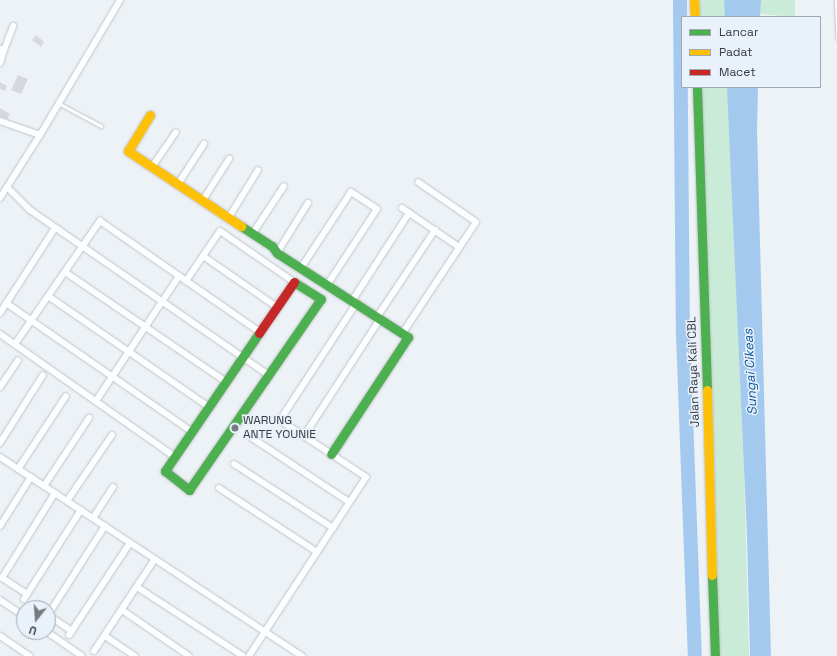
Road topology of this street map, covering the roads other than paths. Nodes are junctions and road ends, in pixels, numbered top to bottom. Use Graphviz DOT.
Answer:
graph roads {
  1 [pos="120,0"];
  2 [pos="694,0"];
  3 [pos="836,0"];
  4 [pos="695,16"];
  5 [pos="12,26"];
  6 [pos="837,38"];
  7 [pos="2,49"];
  8 [pos="0,63"];
  9 [pos="697,88"];
  10 [pos="58,103"];
  11 [pos="150,115"];
  12 [pos="0,120"];
  13 [pos="101,126"];
  14 [pos="176,132"];
  15 [pos="40,135"];
  16 [pos="204,144"];
  17 [pos="229,159"];
  18 [pos="152,167"];
  19 [pos="258,170"];
  20 [pos="418,182"];
  21 [pos="178,184"];
  22 [pos="284,186"];
  23 [pos="7,187"];
  24 [pos="0,198"];
  25 [pos="203,200"];
  26 [pos="308,203"];
  27 [pos="402,208"];
  28 [pos="409,213"];
  29 [pos="229,217"];
  30 [pos="56,228"];
  31 [pos="435,230"];
  32 [pos="253,233"];
  33 [pos="82,246"];
  34 [pos="459,247"];
  35 [pos="277,253"];
  36 [pos="203,256"];
  37 [pos="301,268"];
  38 [pos="65,272"];
  39 [pos="179,276"];
  40 [pos="186,281"];
  41 [pos="294,282"];
  42 [pos="327,285"];
  43 [pos="48,296"];
  44 [pos="162,302"];
  45 [pos="6,303"];
  46 [pos="354,303"];
  47 [pos="277,306"];
  48 [pos="0,312"];
  49 [pos="378,318"];
  50 [pos="31,320"];
  51 [pos="145,327"];
  52 [pos="260,332"];
  53 [pos="0,334"];
  54 [pos="402,334"];
  55 [pos="15,344"];
  56 [pos="128,352"];
  57 [pos="243,357"];
  58 [pos="18,360"];
  59 [pos="268,375"];
  60 [pos="43,376"];
  61 [pos="111,376"];
  62 [pos="226,382"];
  63 [pos="0,388"];
  64 [pos="66,396"];
  65 [pos="96,401"];
  66 [pos="209,407"];
  67 [pos="89,418"];
  68 [pos="192,432"];
  69 [pos="112,435"];
  70 [pos="304,436"];
  71 [pos="252,438"];
  72 [pos="0,443"];
  73 [pos="331,454"];
  74 [pos="175,457"];
  75 [pos="2,459"];
  76 [pos="234,464"];
  77 [pos="0,467"];
  78 [pos="18,469"];
  79 [pos="31,478"];
  80 [pos="44,486"];
  81 [pos="113,488"];
  82 [pos="219,488"];
  83 [pos="55,494"];
  84 [pos="67,502"];
  85 [pos="349,502"];
  86 [pos="81,510"];
  87 [pos="93,518"];
  88 [pos="0,526"];
  89 [pos="105,526"];
  90 [pos="333,528"];
  91 [pos="130,543"];
  92 [pos="317,552"];
  93 [pos="155,559"];
  94 [pos="137,587"];
  95 [pos="0,600"];
  96 [pos="56,603"];
  97 [pos="122,610"];
  98 [pos="16,611"];
  99 [pos="56,622"];
  100 [pos="265,631"];
  101 [pos="0,636"];
  102 [pos="105,636"];
  103 [pos="56,638"];
  104 [pos="94,651"];
  105 [pos="291,653"];
  106 [pos="30,656"];
  107 [pos="82,656"];
  108 [pos="135,656"];
  109 [pos="189,656"];
  110 [pos="242,656"];
  111 [pos="249,656"];
  112 [pos="302,656"];
  113 [pos="715,656"];
  1 -- 10 [label="street"];
  2 -- 4 [label="street"];
  3 -- 6 [label="lane"];
  5 -- 7 [label="street"];
  7 -- 8 [label="street"];
  9 -- 113 [label="street, Jalan Raya Kali CBL"];
  10 -- 13 [label="lane"];
  10 -- 15 [label="street"];
  11 -- 18 [label="street"];
  12 -- 15 [label="street"];
  14 -- 18 [label="street"];
  15 -- 23 [label="street"];
  16 -- 21 [label="street"];
  17 -- 25 [label="street"];
  18 -- 21 [label="street"];
  19 -- 29 [label="street"];
  20 -- 34 [label="street"];
  21 -- 25 [label="street"];
  22 -- 32 [label="street"];
  23 -- 24 [label="street"];
  23 -- 30 [label="street"];
  25 -- 29 [label="street"];
  26 -- 35 [label="street"];
  27 -- 28 [label="street"];
  28 -- 31 [label="street"];
  28 -- 46 [label="street"];
  29 -- 32 [label="street"];
  30 -- 33 [label="street"];
  30 -- 45 [label="street"];
  31 -- 34 [label="street"];
  31 -- 49 [label="street"];
  32 -- 35 [label="street"];
  33 -- 38 [label="street"];
  33 -- 39 [label="street"];
  33 -- 44 [label="street"];
  34 -- 54 [label="street"];
  35 -- 37 [label="street"];
  36 -- 40 [label="street"];
  36 -- 41 [label="street"];
  36 -- 47 [label="street"];
  37 -- 42 [label="street"];
  37 -- 42 [label="street"];
  38 -- 43 [label="street"];
  38 -- 51 [label="street"];
  39 -- 40 [label="street"];
  39 -- 44 [label="street"];
  40 -- 52 [label="street"];
  41 -- 47 [label="street"];
  41 -- 59 [label="street"];
  42 -- 46 [label="street"];
  43 -- 50 [label="street"];
  43 -- 56 [label="street"];
  44 -- 51 [label="street"];
  44 -- 57 [label="street"];
  45 -- 48 [label="street"];
  45 -- 50 [label="street"];
  46 -- 49 [label="street"];
  46 -- 70 [label="street"];
  47 -- 52 [label="street"];
  49 -- 54 [label="street"];
  49 -- 70 [label="street"];
  50 -- 55 [label="street"];
  50 -- 61 [label="street"];
  51 -- 56 [label="street"];
  51 -- 62 [label="street"];
  52 -- 57 [label="street"];
  53 -- 55 [label="street"];
  54 -- 73 [label="street"];
  55 -- 65 [label="street"];
  56 -- 61 [label="street"];
  56 -- 66 [label="street"];
  57 -- 59 [label="street"];
  57 -- 62 [label="street"];
  58 -- 63 [label="street"];
  59 -- 74 [label="street"];
  60 -- 72 [label="street"];
  61 -- 65 [label="street"];
  61 -- 68 [label="street"];
  62 -- 66 [label="street"];
  64 -- 78 [label="street"];
  65 -- 74 [label="street"];
  66 -- 68 [label="street"];
  67 -- 80 [label="street"];
  68 -- 74 [label="street"];
  69 -- 84 [label="street"];
  70 -- 73 [label="street"];
  71 -- 85 [label="street"];
  73 -- 85 [label="street"];
  75 -- 77 [label="street"];
  75 -- 78 [label="street"];
  76 -- 90 [label="street"];
  78 -- 79 [label="street"];
  79 -- 80 [label="street"];
  79 -- 88 [label="street"];
  80 -- 83 [label="street"];
  81 -- 87 [label="street"];
  82 -- 92 [label="street"];
  83 -- 84 [label="street"];
  83 -- 86 [label="street"];
  84 -- 86 [label="street"];
  85 -- 90 [label="street"];
  86 -- 87 [label="street"];
  87 -- 89 [label="street"];
  89 -- 91 [label="street"];
  89 -- 96 [label="street"];
  90 -- 92 [label="street"];
  91 -- 93 [label="street"];
  91 -- 99 [label="street"];
  92 -- 100 [label="street"];
  93 -- 94 [label="street"];
  93 -- 100 [label="street"];
  94 -- 97 [label="street"];
  94 -- 110 [label="street"];
  95 -- 98 [label="street"];
  97 -- 102 [label="street"];
  97 -- 109 [label="street"];
  100 -- 105 [label="street"];
  100 -- 111 [label="street"];
  101 -- 106 [label="street"];
  102 -- 104 [label="street"];
  102 -- 108 [label="street"];
  103 -- 107 [label="street"];
  105 -- 112 [label="street"];
}
